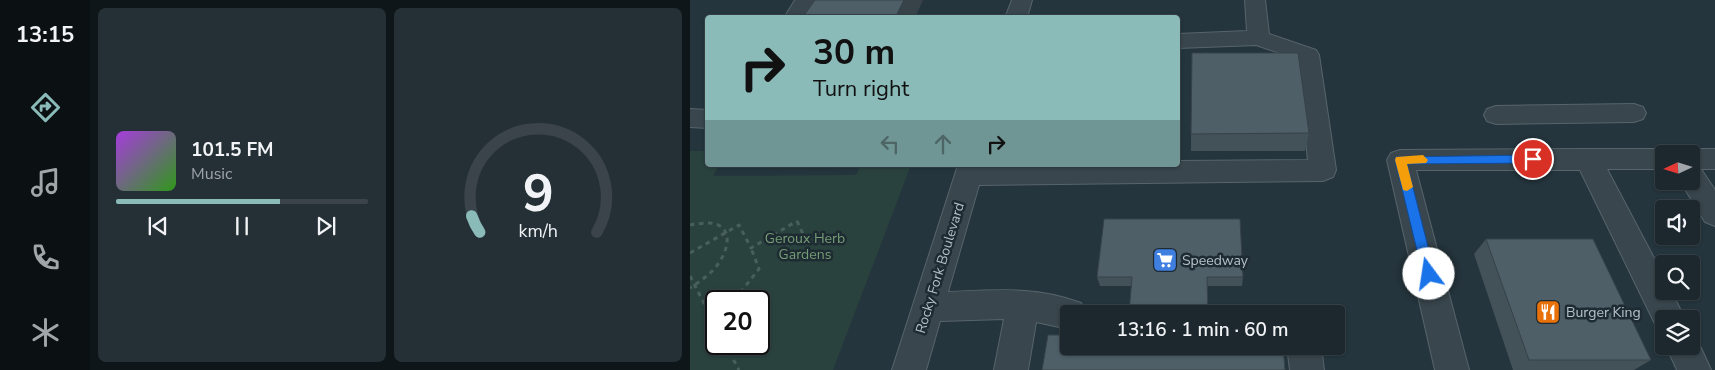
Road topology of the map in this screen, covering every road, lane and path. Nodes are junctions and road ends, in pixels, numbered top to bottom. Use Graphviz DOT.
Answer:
graph roads {
  1 [pos="805,0"];
  2 [pos="1022,0"];
  3 [pos="1255,0"];
  4 [pos="796,15"];
  5 [pos="1017,15"];
  6 [pos="1258,38"];
  7 [pos="1180,41"];
  8 [pos="1634,113"];
  9 [pos="1496,115"];
  10 [pos="690,118"];
  11 [pos="705,119"];
  12 [pos="1588,159"];
  13 [pos="1655,159"];
  14 [pos="1700,159"];
  15 [pos="1715,159"];
  16 [pos="970,169"];
  17 [pos="1121,169"];
  18 [pos="1700,190"];
  19 [pos="1715,214"];
  20 [pos="690,225"];
  21 [pos="726,232"];
  22 [pos="803,234"];
  23 [pos="751,248"];
  24 [pos="690,253"];
  25 [pos="690,276"];
  26 [pos="695,286"];
  27 [pos="690,288"];
  28 [pos="742,290"];
  29 [pos="705,304"];
  30 [pos="1023,304"];
  31 [pos="929,307"];
  32 [pos="1664,310"];
  33 [pos="1060,312"];
  34 [pos="731,355"];
  35 [pos="1305,355"];
  36 [pos="1686,355"];
  37 [pos="739,370"];
  38 [pos="909,370"];
  39 [pos="1010,370"];
  40 [pos="1307,370"];
  41 [pos="1452,370"];
  42 [pos="1694,370"];
  1 -- 4 [label="street"];
  2 -- 5 [label="street"];
  3 -- 6 [label="street"];
  6 -- 7 [label="street"];
  6 -- 17 [label="street"];
  8 -- 9 [label="street"];
  10 -- 11 [label="street"];
  12 -- 13 [label="street"];
  12 -- 32 [label="street"];
  12 -- 41 [label="street"];
  14 -- 15 [label="street"];
  16 -- 17 [label="street"];
  16 -- 31 [label="street, Rocky Fork Boulevard"];
  18 -- 19 [label="street"];
  20 -- 21 [label="path"];
  21 -- 23 [label="path"];
  21 -- 24 [label="path"];
  21 -- 26 [label="path"];
  22 -- 23 [label="path"];
  23 -- 28 [label="path"];
  25 -- 26 [label="path"];
  26 -- 27 [label="path"];
  26 -- 29 [label="path"];
  30 -- 31 [label="street"];
  30 -- 33 [label="street"];
  30 -- 39 [label="street"];
  31 -- 38 [label="street, Rocky Fork Boulevard"];
  34 -- 37 [label="path"];
  35 -- 40 [label="street"];
  36 -- 42 [label="street"];
}
